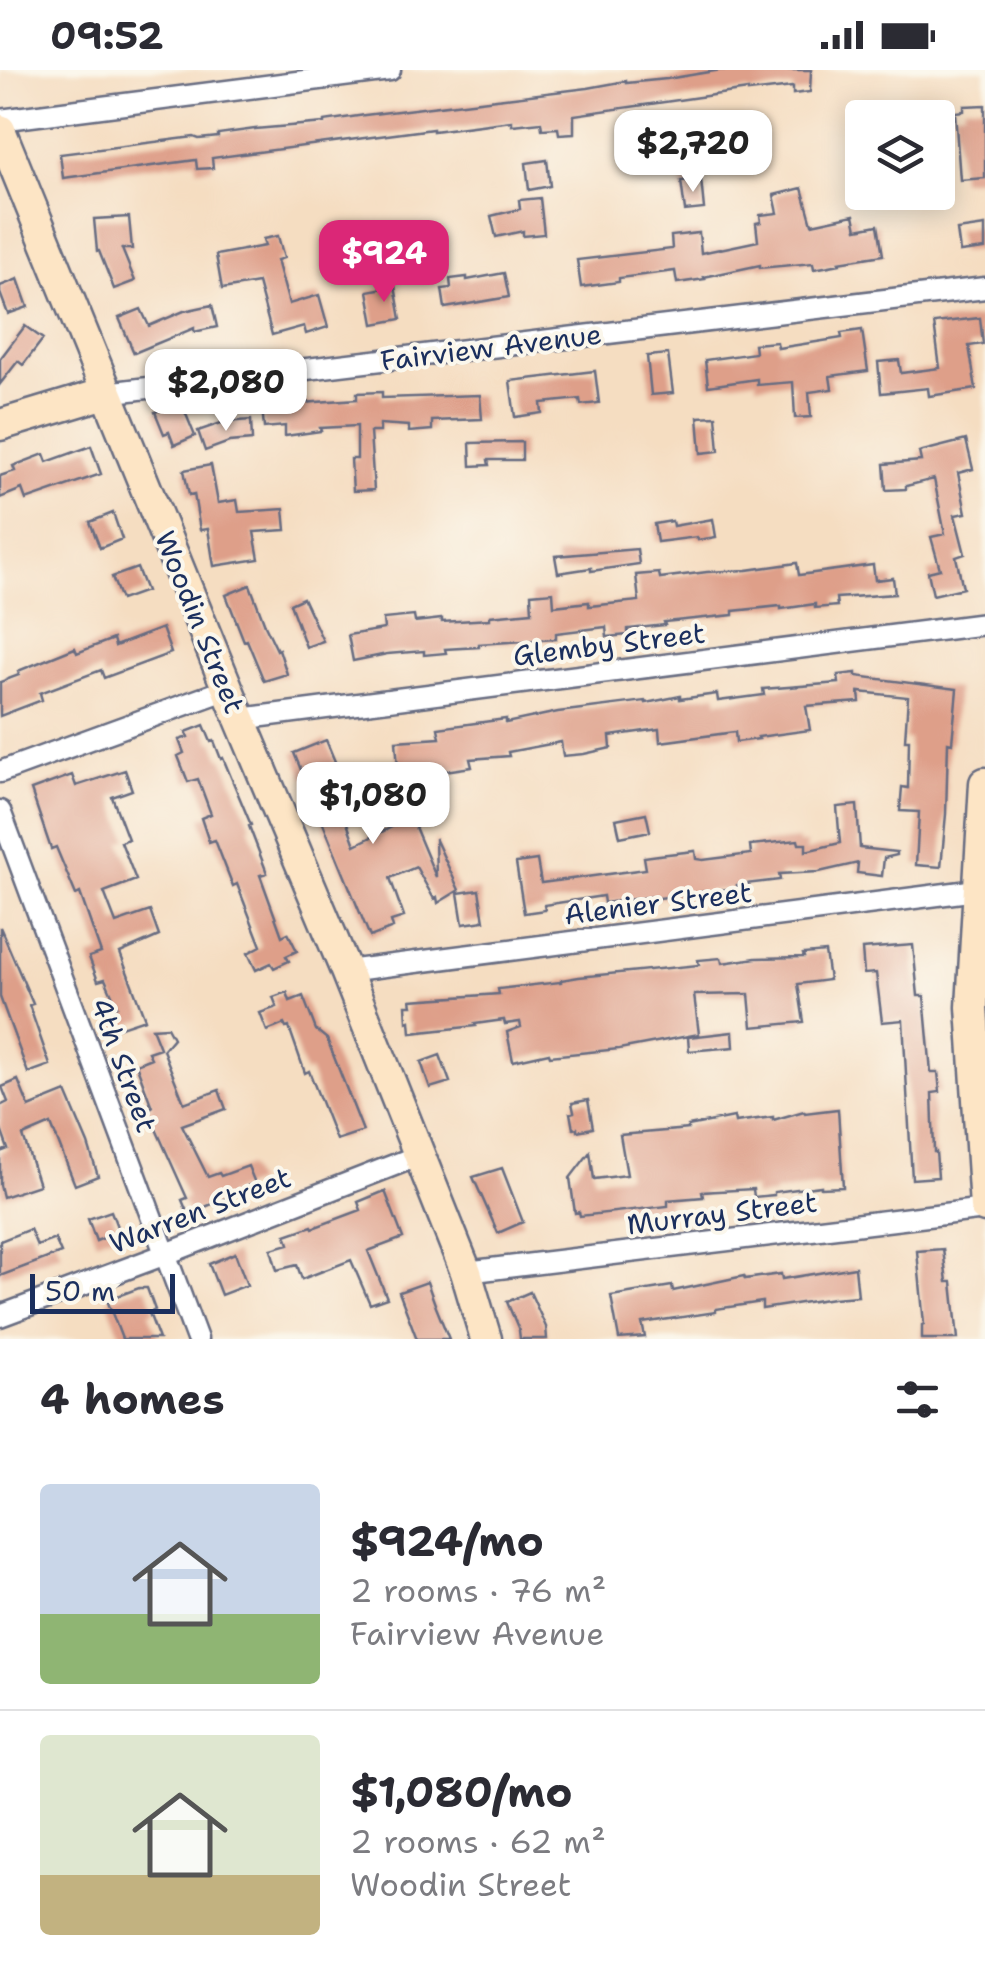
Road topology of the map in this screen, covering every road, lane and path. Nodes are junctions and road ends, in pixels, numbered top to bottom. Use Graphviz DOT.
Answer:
graph roads {
  1 [pos="390,70"];
  2 [pos="0,120"];
  3 [pos="0,130"];
  4 [pos="985,288"];
  5 [pos="106,393"];
  6 [pos="0,425"];
  7 [pos="985,624"];
  8 [pos="228,689"];
  9 [pos="240,718"];
  10 [pos="0,772"];
  11 [pos="985,783"];
  12 [pos="0,810"];
  13 [pos="977,890"];
  14 [pos="346,971"];
  15 [pos="420,1154"];
  16 [pos="985,1208"];
  17 [pos="166,1254"];
  18 [pos="466,1272"];
  19 [pos="0,1316"];
  20 [pos="197,1339"];
  21 [pos="486,1339"];
  1 -- 2 [label="street"];
  3 -- 5 [label="main road, Woodin Street"];
  4 -- 5 [label="street, Fairview Avenue"];
  5 -- 6 [label="main road, Fairview Avenue"];
  5 -- 8 [label="main road, Woodin Street"];
  7 -- 9 [label="street, Glemby Street"];
  8 -- 9 [label="main road, Woodin Street"];
  8 -- 10 [label="street"];
  9 -- 14 [label="main road, Woodin Street"];
  11 -- 13 [label="main road"];
  12 -- 17 [label="street, 4th Street"];
  13 -- 14 [label="street, Alenier Street"];
  13 -- 16 [label="main road"];
  14 -- 15 [label="main road, Woodin Street"];
  15 -- 17 [label="street, Warren Street"];
  15 -- 18 [label="main road, Woodin Street"];
  16 -- 18 [label="street, Murray Street"];
  17 -- 19 [label="street, Warren Street"];
  17 -- 20 [label="street, 4th Street"];
  18 -- 21 [label="main road, Woodin Street"];
}
